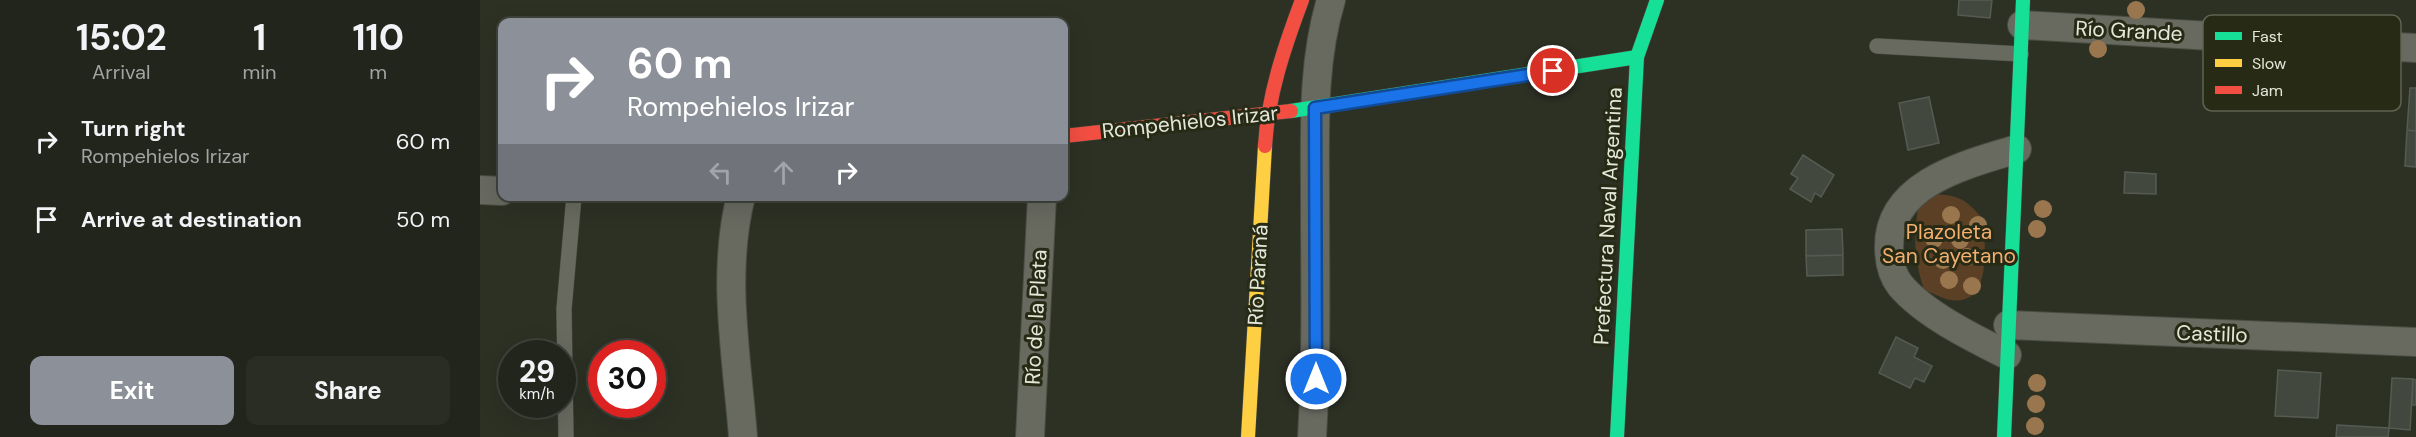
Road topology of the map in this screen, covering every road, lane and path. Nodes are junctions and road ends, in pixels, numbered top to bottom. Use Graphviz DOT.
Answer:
graph roads {
  1 [pos="1302,0"];
  2 [pos="1331,0"];
  3 [pos="1657,0"];
  4 [pos="2023,12"];
  5 [pos="2203,28"];
  6 [pos="1877,46"];
  7 [pos="2401,47"];
  8 [pos="2416,48"];
  9 [pos="2021,54"];
  10 [pos="1638,57"];
  11 [pos="1315,108"];
  12 [pos="1267,114"];
  13 [pos="1068,136"];
  14 [pos="2018,149"];
  15 [pos="480,190"];
  16 [pos="498,190"];
  17 [pos="574,201"];
  18 [pos="740,201"];
  19 [pos="1042,201"];
  20 [pos="2008,325"];
  21 [pos="2416,342"];
  22 [pos="2007,355"];
  23 [pos="566,437"];
  24 [pos="743,437"];
  25 [pos="1030,437"];
  26 [pos="1248,437"];
  27 [pos="1312,437"];
  28 [pos="1617,437"];
  29 [pos="2004,437"];
  1 -- 12 [label="street, Río Paraná"];
  2 -- 11 [label="street"];
  3 -- 10 [label="street, Prefectura Naval Argentina"];
  4 -- 5 [label="street, Río Grande"];
  4 -- 9 [label="street"];
  6 -- 9 [label="lane"];
  7 -- 8 [label="street, Río Grande"];
  9 -- 14 [label="street"];
  10 -- 11 [label="street, Rompehielos Irizar"];
  10 -- 28 [label="street, Prefectura Naval Argentina"];
  11 -- 12 [label="street, Rompehielos Irizar"];
  11 -- 27 [label="street"];
  12 -- 13 [label="street, Rompehielos Irizar"];
  12 -- 26 [label="street, Río Paraná"];
  14 -- 20 [label="street"];
  14 -- 22 [label="street"];
  15 -- 16 [label="street"];
  17 -- 23 [label="lane"];
  18 -- 24 [label="street"];
  19 -- 25 [label="street, Río de la Plata"];
  20 -- 21 [label="street, Castillo"];
  20 -- 22 [label="street"];
  22 -- 29 [label="street"];
}
